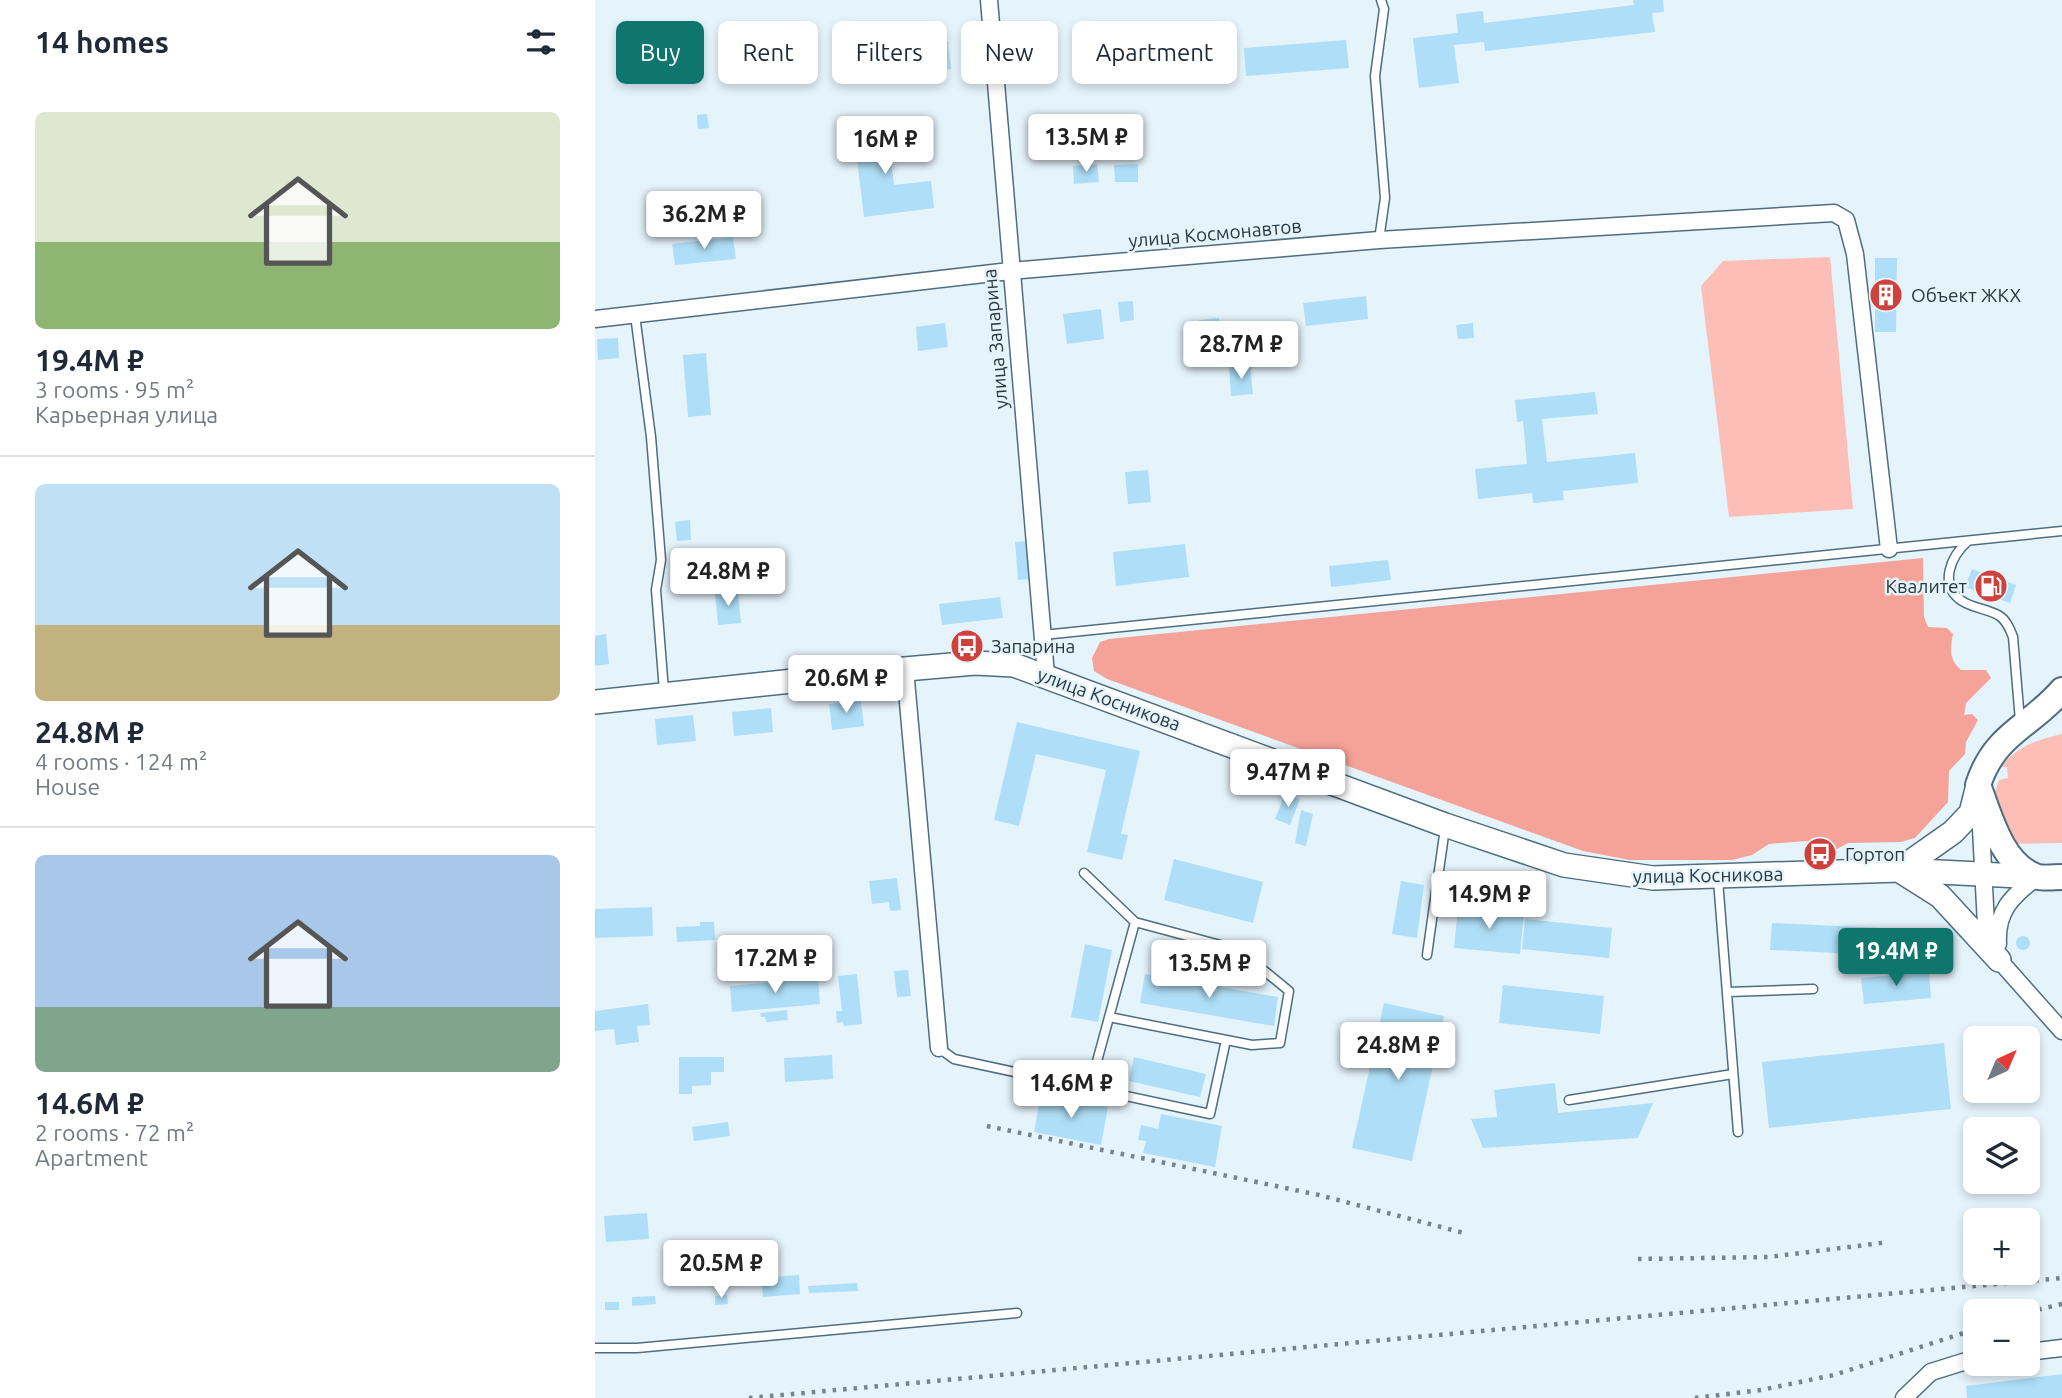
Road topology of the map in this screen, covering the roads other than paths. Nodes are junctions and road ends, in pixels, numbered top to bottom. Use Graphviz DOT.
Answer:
graph roads {
  1 [pos="989,0"];
  2 [pos="1381,0"];
  3 [pos="1379,240"];
  4 [pos="1010,271"];
  5 [pos="635,314"];
  6 [pos="595,319"];
  7 [pos="2062,531"];
  8 [pos="1968,541"];
  9 [pos="1889,549"];
  10 [pos="1043,635"];
  11 [pos="905,669"];
  12 [pos="1046,675"];
  13 [pos="2062,690"];
  14 [pos="664,696"];
  15 [pos="595,702"];
  16 [pos="2062,718"];
  17 [pos="2021,728"];
  18 [pos="1978,785"];
  19 [pos="1445,825"];
  20 [pos="1899,870"];
  21 [pos="1084,873"];
  22 [pos="1984,874"];
  23 [pos="1717,877"];
  24 [pos="2037,877"];
  25 [pos="2062,877"];
  26 [pos="1135,922"];
  27 [pos="1427,955"];
  28 [pos="1999,960"];
  29 [pos="1813,989"];
  30 [pos="1728,992"];
  31 [pos="1109,1017"];
  32 [pos="2062,1031"];
  33 [pos="1226,1040"];
  34 [pos="939,1048"];
  35 [pos="1733,1074"];
  36 [pos="1090,1087"];
  37 [pos="1569,1100"];
  38 [pos="1738,1132"];
  39 [pos="1017,1313"];
  40 [pos="595,1348"];
  41 [pos="2062,1348"];
  42 [pos="2040,1351"];
  43 [pos="1963,1362"];
  44 [pos="1904,1398"];
  1 -- 4 [label="street, улица Запарина"];
  2 -- 3 [label="lane"];
  3 -- 4 [label="street, улица Космонавтов"];
  3 -- 9 [label="street, улица Космонавтов"];
  4 -- 5 [label="street, улица Космонавтов"];
  4 -- 10 [label="street, улица Запарина"];
  5 -- 6 [label="street, улица Космонавтов"];
  5 -- 14 [label="lane"];
  7 -- 8 [label="lane"];
  8 -- 9 [label="lane"];
  8 -- 17 [label="lane"];
  9 -- 10 [label="lane"];
  10 -- 12 [label="street, улица Запарина"];
  11 -- 12 [label="street, улица Косникова"];
  11 -- 14 [label="street, улица Косникова"];
  11 -- 34 [label="street"];
  12 -- 19 [label="street, улица Косникова"];
  13 -- 17 [label="main road"];
  14 -- 15 [label="street, улица Косникова"];
  16 -- 17 [label="main road"];
  17 -- 18 [label="main road"];
  18 -- 20 [label="street"];
  18 -- 22 [label="street"];
  18 -- 24 [label="main road"];
  19 -- 23 [label="street, улица Косникова"];
  19 -- 27 [label="lane"];
  20 -- 22 [label="street, улица Косникова"];
  20 -- 23 [label="street, улица Косникова"];
  20 -- 28 [label="street"];
  21 -- 26 [label="lane"];
  22 -- 24 [label="street, улица Косникова"];
  22 -- 28 [label="street"];
  23 -- 30 [label="lane"];
  24 -- 25 [label="main road, улица Косникова"];
  24 -- 28 [label="street"];
  26 -- 31 [label="lane"];
  26 -- 33 [label="lane"];
  28 -- 32 [label="street"];
  29 -- 30 [label="lane"];
  30 -- 35 [label="lane"];
  31 -- 33 [label="lane"];
  31 -- 36 [label="lane"];
  33 -- 36 [label="lane"];
  34 -- 36 [label="lane"];
  35 -- 37 [label="lane"];
  35 -- 38 [label="lane"];
  39 -- 40 [label="lane"];
  41 -- 42 [label="street"];
  43 -- 44 [label="street"];
}
